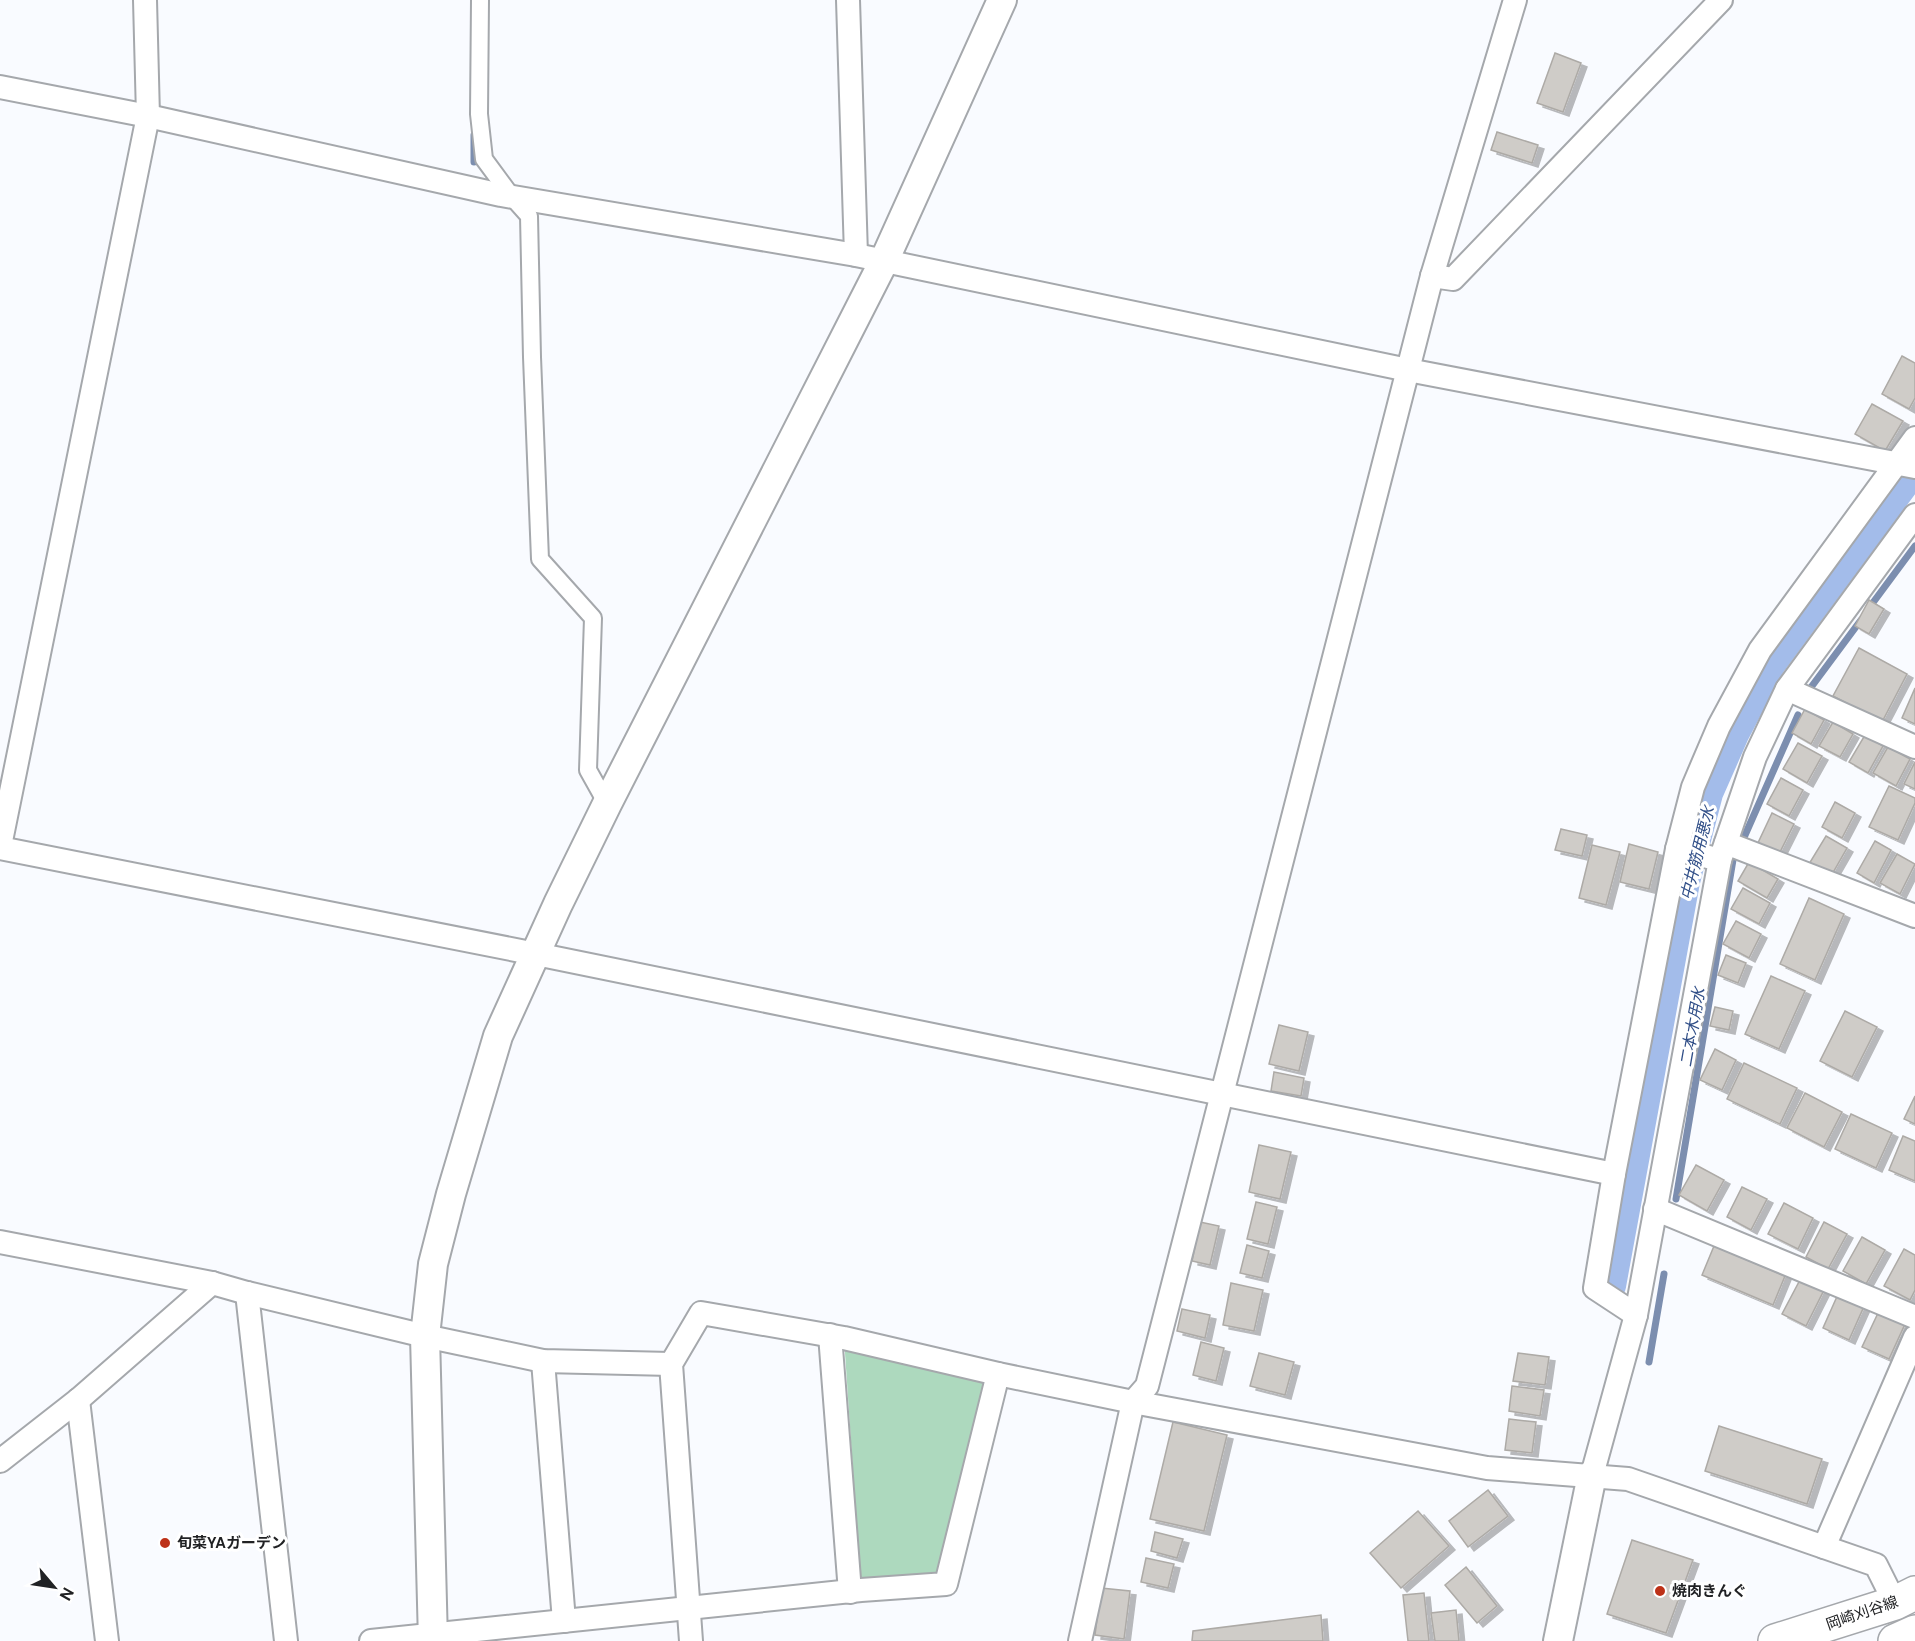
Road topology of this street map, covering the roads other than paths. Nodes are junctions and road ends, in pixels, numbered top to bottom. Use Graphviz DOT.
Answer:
graph roads {
  1 [pos="145,0"];
  2 [pos="480,0"];
  3 [pos="848,0"];
  4 [pos="1002,0"];
  5 [pos="1515,0"];
  6 [pos="1721,0"];
  7 [pos="0,87"];
  8 [pos="148,116"];
  9 [pos="512,197"];
  10 [pos="856,255"];
  11 [pos="884,261"];
  12 [pos="1432,276"];
  13 [pos="1408,370"];
  14 [pos="1915,438"];
  15 [pos="1906,464"];
  16 [pos="1915,515"];
  17 [pos="1787,688"];
  18 [pos="1915,747"];
  19 [pos="607,804"];
  20 [pos="0,847"];
  21 [pos="1677,849"];
  22 [pos="1723,852"];
  23 [pos="1915,916"];
  24 [pos="536,954"];
  25 [pos="1223,1095"];
  26 [pos="1614,1174"];
  27 [pos="1655,1209"];
  28 [pos="0,1242"];
  29 [pos="212,1283"];
  30 [pos="247,1293"];
  31 [pos="1636,1315"];
  32 [pos="1915,1317"];
  33 [pos="830,1335"];
  34 [pos="425,1336"];
  35 [pos="1915,1337"];
  36 [pos="543,1361"];
  37 [pos="671,1364"];
  38 [pos="998,1374"];
  39 [pos="78,1400"];
  40 [pos="1133,1402"];
  41 [pos="0,1461"];
  42 [pos="1592,1475"];
  43 [pos="1824,1547"];
  44 [pos="850,1592"];
  45 [pos="1905,1598"];
  46 [pos="687,1608"];
  47 [pos="564,1621"];
  48 [pos="1915,1632"];
  49 [pos="433,1637"];
  50 [pos="107,1641"];
  51 [pos="286,1641"];
  52 [pos="371,1641"];
  53 [pos="691,1641"];
  54 [pos="1080,1641"];
  55 [pos="1557,1641"];
  56 [pos="1775,1641"];
  57 [pos="1894,1641"];
  1 -- 8 [label="street"];
  2 -- 9 [label="street"];
  3 -- 10 [label="street"];
  4 -- 11 [label="street"];
  5 -- 12 [label="street"];
  6 -- 12 [label="street"];
  7 -- 8 [label="street"];
  8 -- 9 [label="street"];
  8 -- 20 [label="street"];
  9 -- 10 [label="street"];
  9 -- 19 [label="street"];
  10 -- 11 [label="street"];
  11 -- 13 [label="street"];
  11 -- 19 [label="street"];
  12 -- 13 [label="street"];
  13 -- 15 [label="street"];
  13 -- 25 [label="street"];
  14 -- 15 [label="street"];
  15 -- 21 [label="street"];
  16 -- 17 [label="street"];
  17 -- 18 [label="street"];
  17 -- 22 [label="street"];
  19 -- 24 [label="street"];
  20 -- 24 [label="street"];
  21 -- 22 [label="street"];
  21 -- 26 [label="street"];
  22 -- 23 [label="street"];
  22 -- 27 [label="street"];
  24 -- 25 [label="street"];
  24 -- 34 [label="street"];
  25 -- 26 [label="street"];
  25 -- 40 [label="street"];
  26 -- 31 [label="street"];
  27 -- 31 [label="street"];
  27 -- 32 [label="street"];
  28 -- 29 [label="street"];
  29 -- 30 [label="street"];
  29 -- 39 [label="street"];
  30 -- 34 [label="street"];
  30 -- 51 [label="street"];
  31 -- 42 [label="street"];
  33 -- 37 [label="street"];
  33 -- 38 [label="street"];
  33 -- 44 [label="street"];
  34 -- 36 [label="street"];
  34 -- 49 [label="street"];
  35 -- 43 [label="street"];
  36 -- 37 [label="street"];
  36 -- 47 [label="street"];
  37 -- 46 [label="street"];
  38 -- 40 [label="street"];
  38 -- 44 [label="street"];
  39 -- 41 [label="street"];
  39 -- 50 [label="street"];
  40 -- 42 [label="street"];
  40 -- 54 [label="street"];
  42 -- 43 [label="street"];
  42 -- 55 [label="street"];
  43 -- 45 [label="street"];
  44 -- 46 [label="street"];
  45 -- 56 [label="main road, 岡崎刈谷線"];
  46 -- 47 [label="street"];
  46 -- 53 [label="street"];
  47 -- 49 [label="street"];
  48 -- 57 [label="main road"];
  49 -- 52 [label="street"];
}
